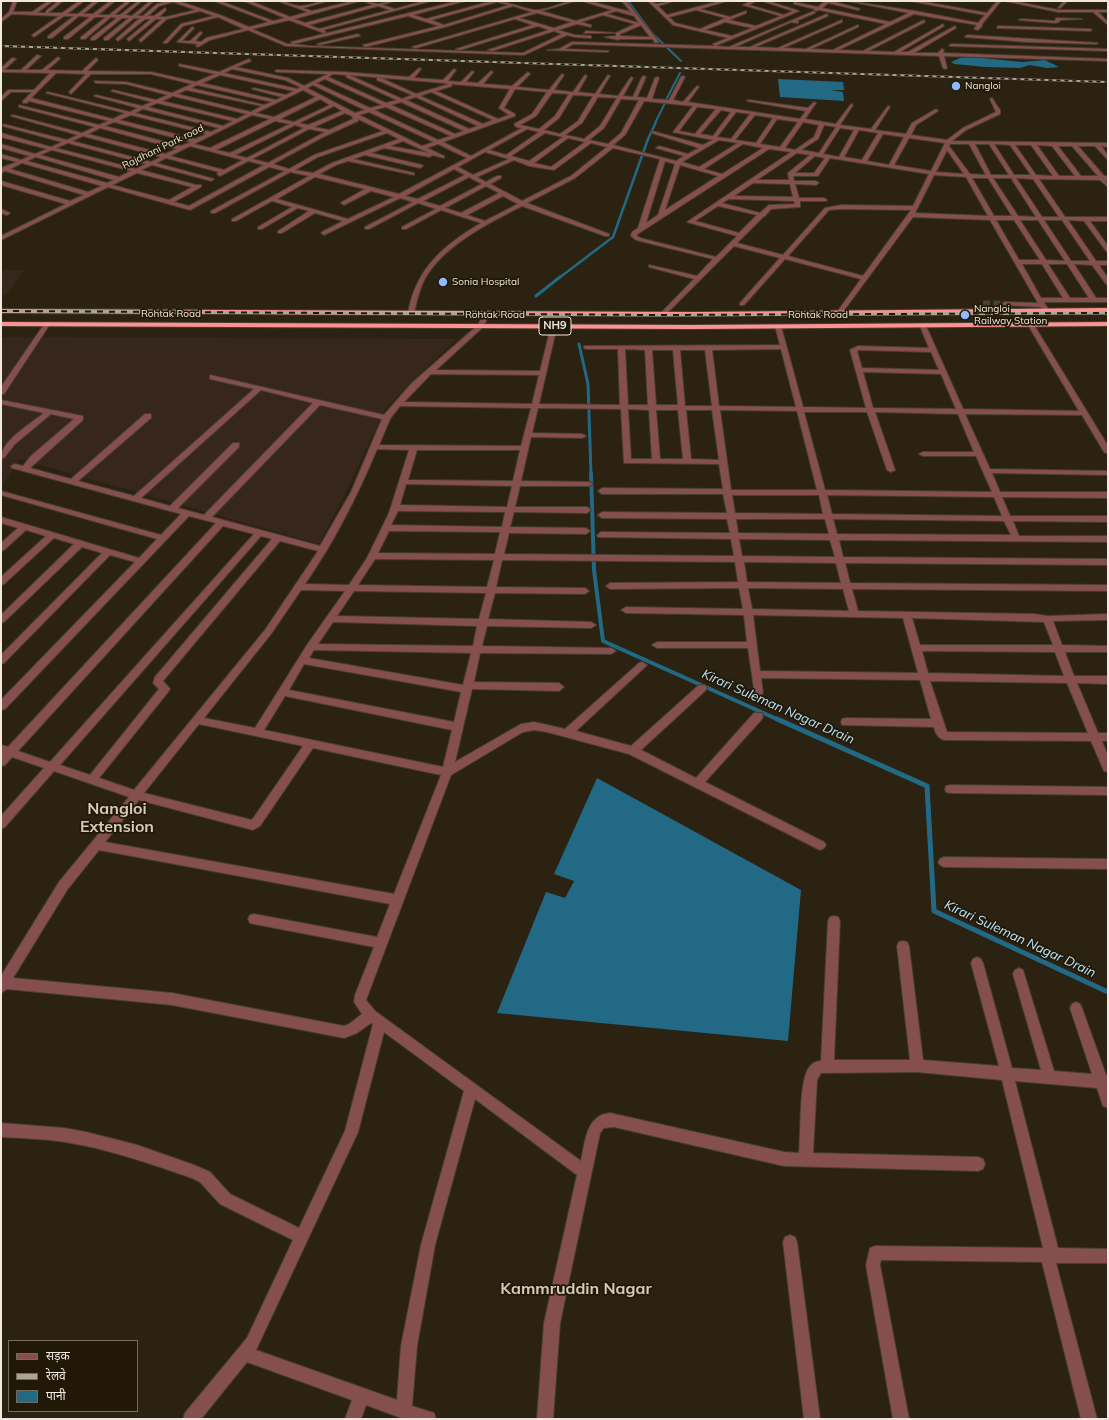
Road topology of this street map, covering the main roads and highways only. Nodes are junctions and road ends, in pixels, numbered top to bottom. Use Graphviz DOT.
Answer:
graph roads {
  1 [pos="1108,310"];
  2 [pos="1,311"];
  3 [pos="822,313"];
  4 [pos="1,324"];
  5 [pos="1108,324"];
  6 [pos="827,326"];
  1 -- 3 [label="highway, Rohtak Road / NH9"];
  2 -- 3 [label="highway, Rohtak Road / NH9"];
  3 -- 6 [label="highway"];
  4 -- 6 [label="highway, Rohtak Road / NH9"];
  5 -- 6 [label="highway, Rohtak Road / NH9"];
}
